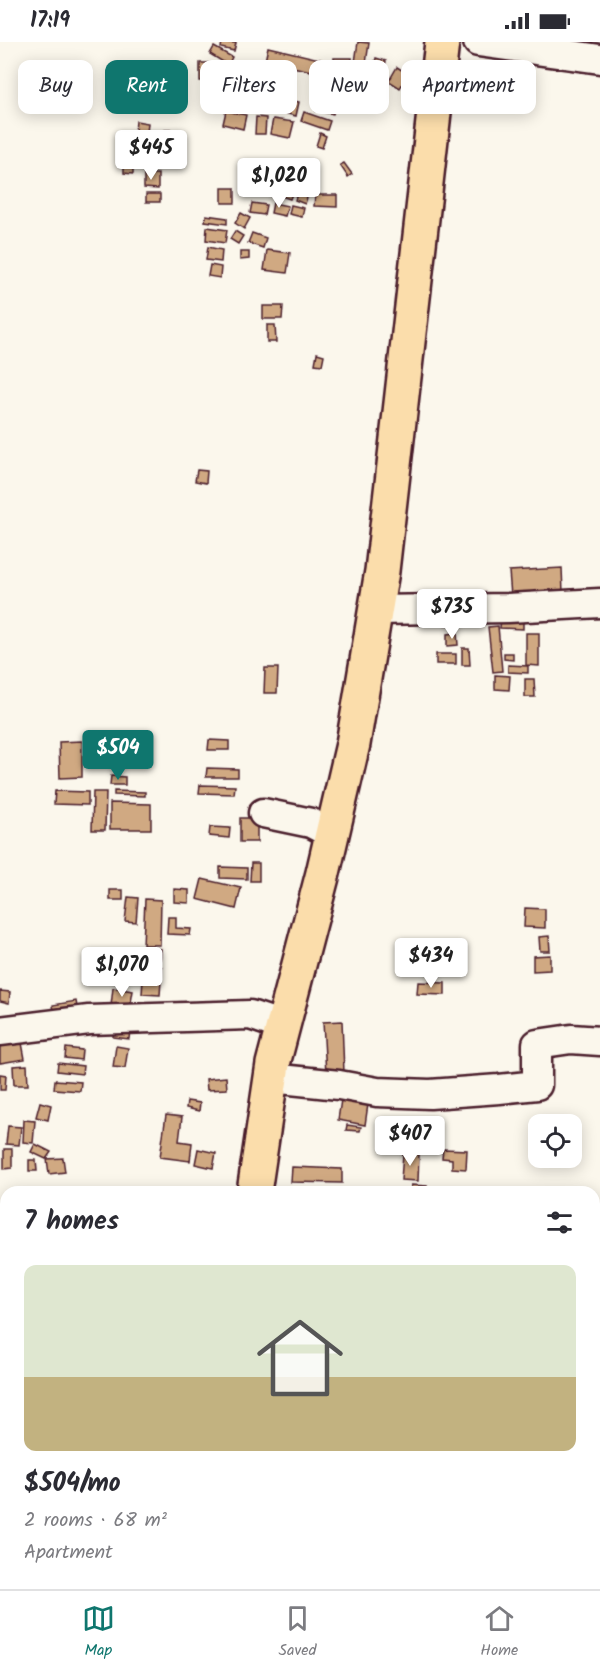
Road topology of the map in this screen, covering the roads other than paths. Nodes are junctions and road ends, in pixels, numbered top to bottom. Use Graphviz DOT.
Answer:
graph roads {
  1 [pos="442,42"];
  2 [pos="478,42"];
  3 [pos="600,59"];
  4 [pos="600,603"];
  5 [pos="375,610"];
  6 [pos="263,813"];
  7 [pos="332,834"];
  8 [pos="283,1026"];
  9 [pos="0,1030"];
  10 [pos="600,1041"];
  11 [pos="271,1078"];
  12 [pos="255,1186"];
  1 -- 5 [label="highway"];
  2 -- 3 [label="street"];
  4 -- 5 [label="street"];
  5 -- 7 [label="highway"];
  6 -- 7 [label="street"];
  7 -- 8 [label="highway"];
  8 -- 9 [label="street"];
  8 -- 11 [label="highway"];
  10 -- 11 [label="street"];
  11 -- 12 [label="highway"];
}
